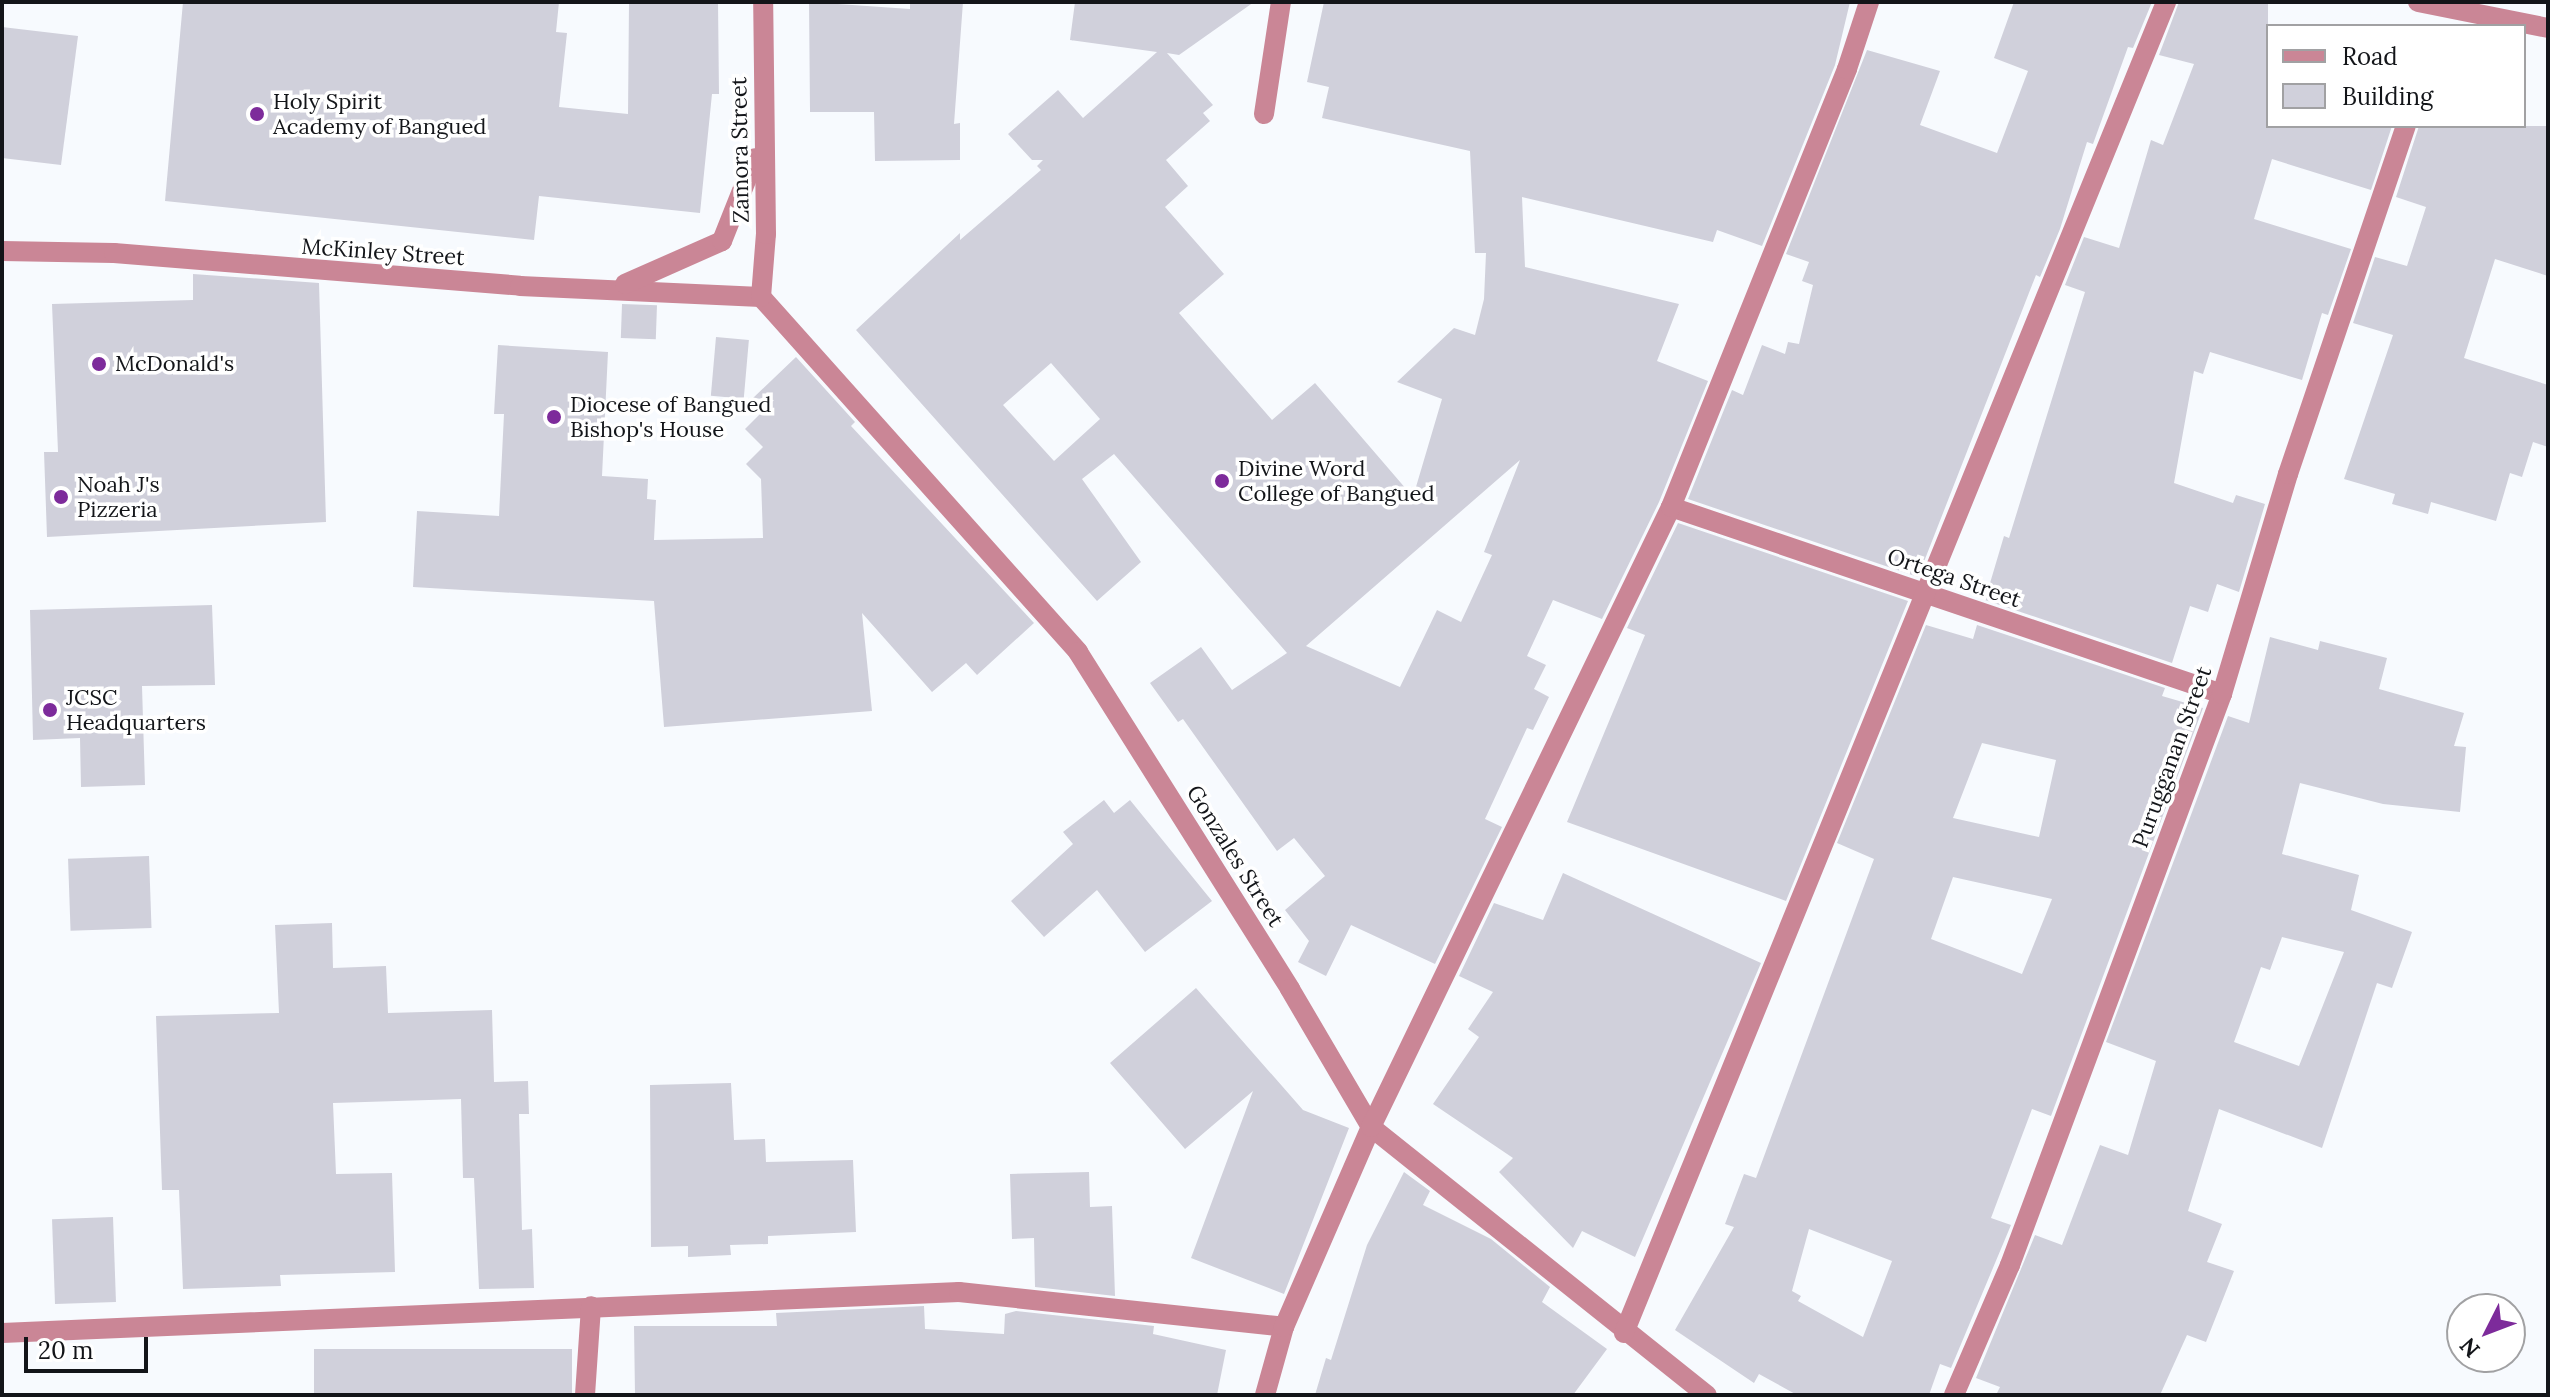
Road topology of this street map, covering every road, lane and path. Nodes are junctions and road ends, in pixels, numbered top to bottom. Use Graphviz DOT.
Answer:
graph roads {
  1 [pos="763,2"];
  2 [pos="1281,2"];
  3 [pos="1869,2"];
  4 [pos="2166,2"];
  5 [pos="2418,2"];
  6 [pos="2443,17"];
  7 [pos="2510,24"];
  8 [pos="2526,26"];
  9 [pos="2548,28"];
  10 [pos="1264,114"];
  11 [pos="2405,128"];
  12 [pos="761,132"];
  13 [pos="2,251"];
  14 [pos="617,287"];
  15 [pos="761,297"];
  16 [pos="1671,507"];
  17 [pos="1925,594"];
  18 [pos="2222,694"];
  19 [pos="1371,1127"];
  20 [pos="591,1306"];
  21 [pos="1284,1327"];
  22 [pos="2,1333"];
  23 [pos="1624,1333"];
  24 [pos="585,1395"];
  25 [pos="1265,1395"];
  26 [pos="1707,1395"];
  27 [pos="1954,1395"];
  1 -- 12 [label="street, Zamora Street"];
  2 -- 10 [label="street"];
  3 -- 16 [label="street"];
  4 -- 17 [label="street"];
  5 -- 6 [label="street"];
  6 -- 7 [label="street"];
  8 -- 9 [label="street"];
  11 -- 18 [label="street, Purugganan Street"];
  12 -- 14 [label="street"];
  12 -- 15 [label="street, Zamora Street"];
  13 -- 14 [label="street, McKinley Street"];
  14 -- 15 [label="street, McKinley Street"];
  15 -- 19 [label="street, Gonzales Street"];
  16 -- 17 [label="street, Ortega Street"];
  16 -- 19 [label="street"];
  17 -- 18 [label="street, Ortega Street"];
  17 -- 23 [label="street"];
  18 -- 27 [label="street, Purugganan Street"];
  19 -- 21 [label="street"];
  19 -- 23 [label="street, Gonzales Street"];
  20 -- 21 [label="street"];
  20 -- 22 [label="street"];
  20 -- 24 [label="street"];
  21 -- 25 [label="street"];
  23 -- 26 [label="street, Gonzales Street"];
}
